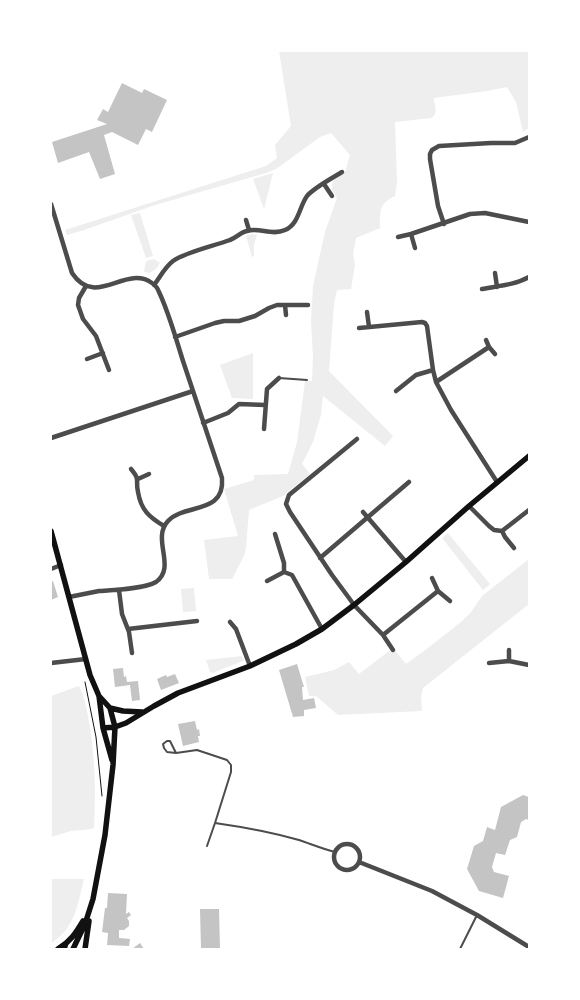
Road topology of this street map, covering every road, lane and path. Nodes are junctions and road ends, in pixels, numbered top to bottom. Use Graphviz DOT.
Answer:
graph roads {
  1 [pos="529,137"];
  2 [pos="342,172"];
  3 [pos="324,184"];
  4 [pos="332,196"];
  5 [pos="51,204"];
  6 [pos="246,220"];
  7 [pos="529,222"];
  8 [pos="444,224"];
  9 [pos="249,230"];
  10 [pos="410,234"];
  11 [pos="398,237"];
  12 [pos="415,248"];
  13 [pos="495,273"];
  14 [pos="529,277"];
  15 [pos="154,285"];
  16 [pos="86,286"];
  17 [pos="497,286"];
  18 [pos="482,289"];
  19 [pos="286,305"];
  20 [pos="308,305"];
  21 [pos="367,312"];
  22 [pos="286,315"];
  23 [pos="369,327"];
  24 [pos="359,328"];
  25 [pos="175,336"];
  26 [pos="486,340"];
  27 [pos="489,347"];
  28 [pos="103,353"];
  29 [pos="495,354"];
  30 [pos="87,359"];
  31 [pos="109,370"];
  32 [pos="432,370"];
  33 [pos="279,378"];
  34 [pos="307,380"];
  35 [pos="436,382"];
  36 [pos="193,391"];
  37 [pos="396,391"];
  38 [pos="265,405"];
  39 [pos="204,422"];
  40 [pos="264,429"];
  41 [pos="51,438"];
  42 [pos="357,439"];
  43 [pos="529,456"];
  44 [pos="131,469"];
  45 [pos="149,474"];
  46 [pos="138,480"];
  47 [pos="408,482"];
  48 [pos="497,482"];
  49 [pos="469,506"];
  50 [pos="529,510"];
  51 [pos="363,512"];
  52 [pos="368,517"];
  53 [pos="164,526"];
  54 [pos="51,531"];
  55 [pos="502,531"];
  56 [pos="275,534"];
  57 [pos="514,548"];
  58 [pos="320,558"];
  59 [pos="406,562"];
  60 [pos="61,566"];
  61 [pos="51,569"];
  62 [pos="284,572"];
  63 [pos="432,578"];
  64 [pos="267,581"];
  65 [pos="119,590"];
  66 [pos="438,591"];
  67 [pos="69,597"];
  68 [pos="450,601"];
  69 [pos="354,605"];
  70 [pos="197,621"];
  71 [pos="230,622"];
  72 [pos="128,629"];
  73 [pos="322,629"];
  74 [pos="383,634"];
  75 [pos="393,650"];
  76 [pos="509,650"];
  77 [pos="132,653"];
  78 [pos="86,659"];
  79 [pos="509,661"];
  80 [pos="51,663"];
  81 [pos="489,663"];
  82 [pos="529,665"];
  83 [pos="250,666"];
  84 [pos="84,678"];
  85 [pos="99,696"];
  86 [pos="110,708"];
  87 [pos="143,712"];
  88 [pos="116,727"];
  89 [pos="103,728"];
  90 [pos="176,753"];
  91 [pos="114,765"];
  92 [pos="102,801"];
  93 [pos="215,823"];
  94 [pos="207,846"];
  95 [pos="335,852"];
  96 [pos="360,862"];
  97 [pos="90,908"];
  98 [pos="478,915"];
  99 [pos="65,947"];
  100 [pos="529,947"];
  101 [pos="58,949"];
  102 [pos="74,949"];
  103 [pos="85,949"];
  104 [pos="460,949"];
  1 -- 8 [label="street"];
  2 -- 3 [label="street"];
  3 -- 4 [label="street"];
  3 -- 9 [label="street"];
  5 -- 16 [label="street"];
  6 -- 9 [label="street"];
  7 -- 8 [label="street"];
  8 -- 10 [label="street"];
  9 -- 15 [label="street"];
  10 -- 11 [label="street"];
  10 -- 12 [label="street"];
  13 -- 17 [label="street"];
  14 -- 17 [label="street"];
  15 -- 16 [label="street"];
  15 -- 25 [label="street"];
  16 -- 28 [label="street"];
  17 -- 18 [label="street"];
  19 -- 20 [label="street"];
  19 -- 22 [label="street"];
  19 -- 25 [label="street"];
  21 -- 23 [label="street"];
  23 -- 24 [label="street"];
  23 -- 32 [label="street"];
  25 -- 36 [label="street"];
  26 -- 27 [label="street"];
  27 -- 29 [label="street"];
  27 -- 35 [label="street"];
  28 -- 30 [label="street"];
  28 -- 31 [label="street"];
  32 -- 35 [label="street"];
  32 -- 37 [label="street"];
  33 -- 34 [label="lane"];
  33 -- 38 [label="street"];
  35 -- 48 [label="street"];
  36 -- 39 [label="street"];
  36 -- 41 [label="street"];
  38 -- 39 [label="street"];
  38 -- 40 [label="street"];
  39 -- 53 [label="street"];
  42 -- 58 [label="street"];
  43 -- 48 [label="main road"];
  44 -- 46 [label="street"];
  45 -- 46 [label="street"];
  46 -- 53 [label="street"];
  47 -- 52 [label="street"];
  48 -- 49 [label="main road"];
  49 -- 55 [label="street"];
  49 -- 59 [label="main road"];
  50 -- 55 [label="street"];
  51 -- 52 [label="street"];
  52 -- 58 [label="street"];
  52 -- 59 [label="street"];
  53 -- 65 [label="street"];
  54 -- 60 [label="main road"];
  55 -- 57 [label="street"];
  56 -- 62 [label="street"];
  58 -- 69 [label="street"];
  59 -- 69 [label="main road"];
  60 -- 61 [label="street"];
  60 -- 67 [label="main road"];
  62 -- 64 [label="street"];
  62 -- 73 [label="street"];
  63 -- 66 [label="street"];
  65 -- 67 [label="street"];
  65 -- 72 [label="street"];
  66 -- 68 [label="street"];
  66 -- 74 [label="street"];
  67 -- 78 [label="main road"];
  69 -- 73 [label="main road"];
  69 -- 74 [label="street"];
  70 -- 72 [label="street"];
  71 -- 83 [label="street"];
  72 -- 77 [label="street"];
  73 -- 83 [label="main road"];
  74 -- 75 [label="street"];
  76 -- 79 [label="street"];
  78 -- 80 [label="street"];
  78 -- 85 [label="main road"];
  79 -- 81 [label="street"];
  79 -- 82 [label="street"];
  83 -- 87 [label="main road"];
  84 -- 92 [label="path"];
  85 -- 86 [label="main road"];
  85 -- 89 [label="main road"];
  86 -- 87 [label="main road"];
  86 -- 88 [label="main road"];
  87 -- 88 [label="main road"];
  88 -- 89 [label="main road"];
  88 -- 91 [label="main road"];
  89 -- 91 [label="main road"];
  90 -- 90 [label="lane"];
  90 -- 93 [label="lane"];
  91 -- 97 [label="main road"];
  93 -- 94 [label="lane"];
  93 -- 95 [label="lane"];
  95 -- 96 [label="street"];
  95 -- 96 [label="street"];
  96 -- 98 [label="street"];
  97 -- 99 [label="main road"];
  97 -- 102 [label="main road"];
  97 -- 103 [label="main road"];
  98 -- 100 [label="street"];
  98 -- 104 [label="lane"];
  99 -- 101 [label="main road"];
}
